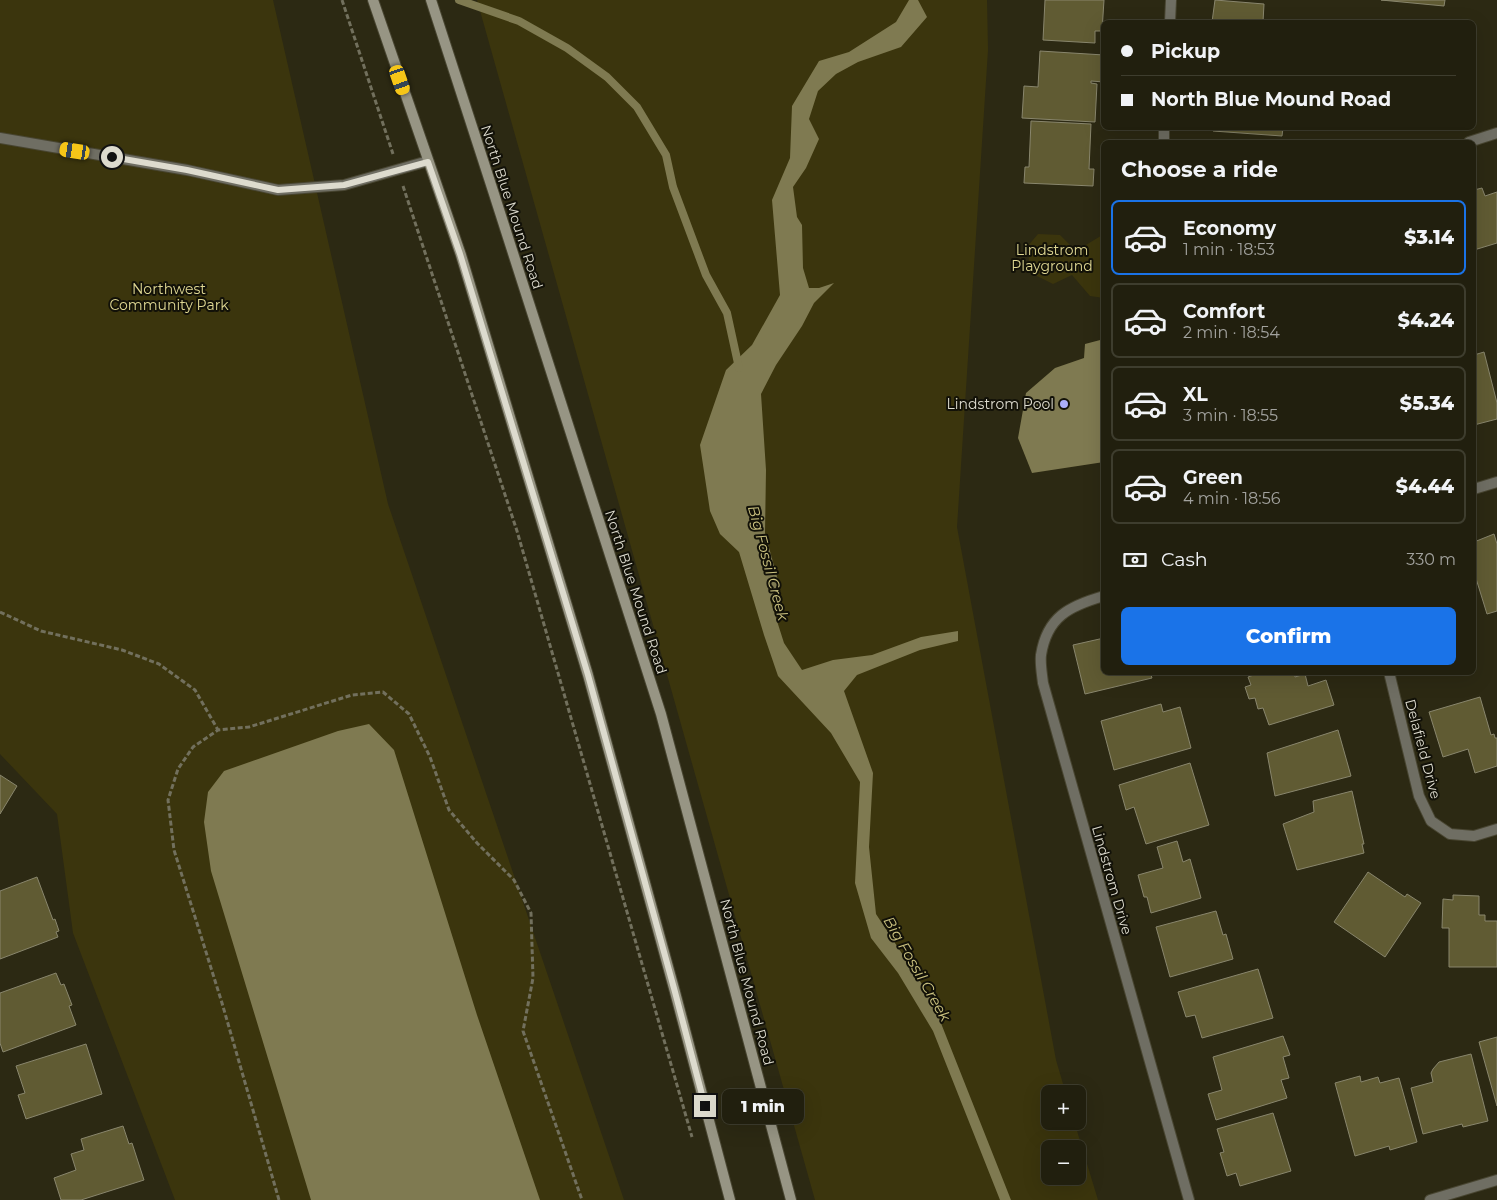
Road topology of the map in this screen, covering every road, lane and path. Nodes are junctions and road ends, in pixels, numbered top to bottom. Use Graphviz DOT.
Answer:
graph roads {
  1 [pos="342,0"];
  2 [pos="373,0"];
  3 [pos="430,0"];
  4 [pos="1171,0"];
  5 [pos="1170,20"];
  6 [pos="1497,133"];
  7 [pos="0,138"];
  8 [pos="1475,140"];
  9 [pos="428,162"];
  10 [pos="398,170"];
  11 [pos="1497,482"];
  12 [pos="1476,487"];
  13 [pos="1101,597"];
  14 [pos="0,612"];
  15 [pos="1390,675"];
  16 [pos="218,730"];
  17 [pos="1497,829"];
  18 [pos="694,1145"];
  19 [pos="1497,1180"];
  20 [pos="279,1200"];
  21 [pos="582,1200"];
  22 [pos="730,1200"];
  23 [pos="791,1200"];
  24 [pos="1189,1200"];
  25 [pos="1430,1200"];
  1 -- 10 [label="path"];
  2 -- 9 [label="main road"];
  3 -- 23 [label="main road, North Blue Mound Road"];
  4 -- 5 [label="street"];
  6 -- 8 [label="street"];
  7 -- 10 [label="street"];
  9 -- 10 [label="street"];
  9 -- 22 [label="main road"];
  10 -- 18 [label="path"];
  11 -- 12 [label="street"];
  13 -- 24 [label="street, Lindstrom Drive"];
  14 -- 16 [label="path"];
  15 -- 17 [label="street, Delafield Drive"];
  16 -- 20 [label="path"];
  16 -- 21 [label="path"];
  19 -- 25 [label="street"];
}
